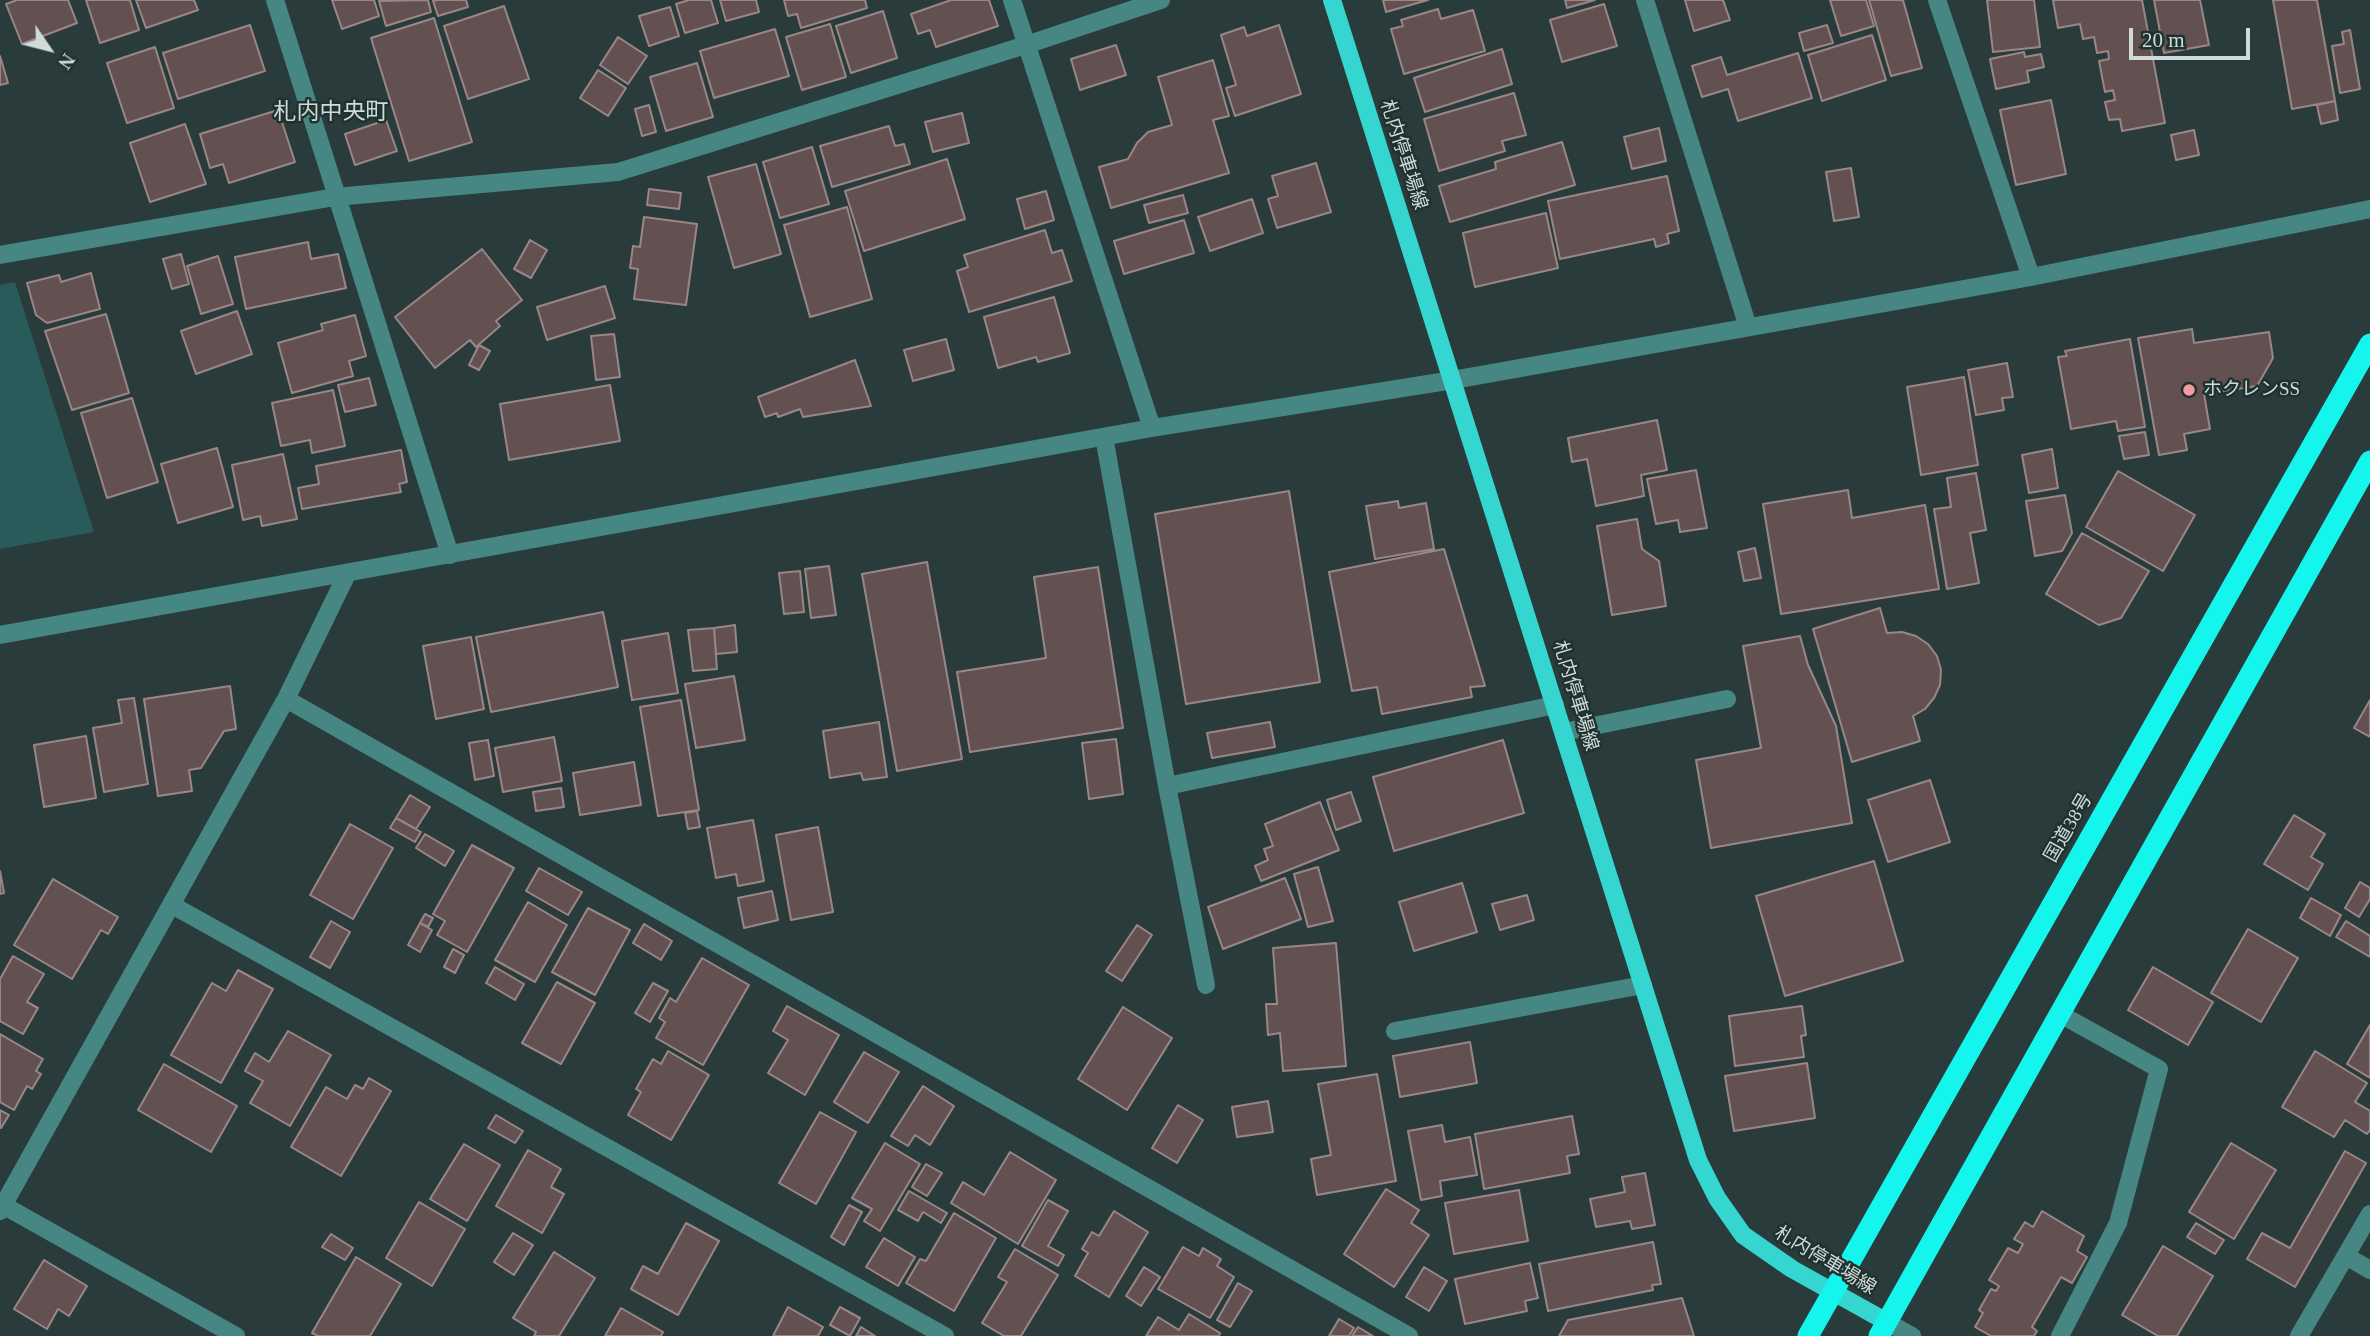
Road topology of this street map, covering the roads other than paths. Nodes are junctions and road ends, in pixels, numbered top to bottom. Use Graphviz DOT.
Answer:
graph roads {
  1 [pos="275,0"];
  2 [pos="1012,0"];
  3 [pos="1161,0"];
  4 [pos="1332,0"];
  5 [pos="1645,0"];
  6 [pos="1937,0"];
  7 [pos="1026,45"];
  8 [pos="335,198"];
  9 [pos="2370,209"];
  10 [pos="0,255"];
  11 [pos="2031,277"];
  12 [pos="1748,327"];
  13 [pos="2370,344"];
  14 [pos="1453,380"];
  15 [pos="1153,428"];
  16 [pos="1104,437"];
  17 [pos="2370,461"];
  18 [pos="2363,488"];
  19 [pos="450,555"];
  20 [pos="347,574"];
  21 [pos="0,635"];
  22 [pos="286,699"];
  23 [pos="1727,699"];
  24 [pos="1555,705"];
  25 [pos="1564,732"];
  26 [pos="1167,786"];
  27 [pos="172,905"];
  28 [pos="1206,985"];
  29 [pos="1643,985"];
  30 [pos="2060,1014"];
  31 [pos="1395,1031"];
  32 [pos="2,1208"];
  33 [pos="2370,1214"];
  34 [pos="2346,1256"];
  35 [pos="2370,1270"];
  36 [pos="1833,1291"];
  37 [pos="1883,1329"];
  38 [pos="236,1336"];
  39 [pos="945,1336"];
  40 [pos="1409,1336"];
  41 [pos="1808,1336"];
  42 [pos="1912,1336"];
  43 [pos="2060,1336"];
  44 [pos="2299,1336"];
  1 -- 8 [label="street"];
  2 -- 7 [label="street"];
  3 -- 7 [label="street"];
  4 -- 14 [label="main road, 札内停車場線"];
  5 -- 12 [label="street"];
  6 -- 11 [label="street"];
  7 -- 8 [label="street"];
  7 -- 15 [label="street"];
  8 -- 10 [label="street"];
  8 -- 19 [label="street"];
  9 -- 11 [label="street"];
  11 -- 12 [label="street"];
  12 -- 14 [label="street"];
  13 -- 36 [label="highway, 国道38号"];
  14 -- 15 [label="street"];
  14 -- 24 [label="main road, 札内停車場線"];
  15 -- 16 [label="street"];
  16 -- 19 [label="street"];
  16 -- 26 [label="street"];
  17 -- 18 [label="highway"];
  18 -- 30 [label="highway"];
  19 -- 20 [label="street"];
  20 -- 21 [label="street"];
  20 -- 22 [label="street"];
  22 -- 27 [label="street"];
  22 -- 40 [label="street"];
  23 -- 25 [label="street"];
  24 -- 25 [label="main road, 札内停車場線"];
  24 -- 26 [label="street"];
  25 -- 29 [label="main road, 札内停車場線"];
  26 -- 28 [label="street"];
  27 -- 32 [label="street"];
  27 -- 39 [label="street"];
  29 -- 31 [label="street"];
  29 -- 36 [label="main road, 札内停車場線"];
  30 -- 37 [label="highway"];
  30 -- 43 [label="street"];
  32 -- 38 [label="street"];
  33 -- 34 [label="street"];
  34 -- 35 [label="street"];
  34 -- 44 [label="street"];
  36 -- 37 [label="main road, 札内停車場線"];
  36 -- 41 [label="highway, 国道38号"];
  37 -- 42 [label="street"];
}
